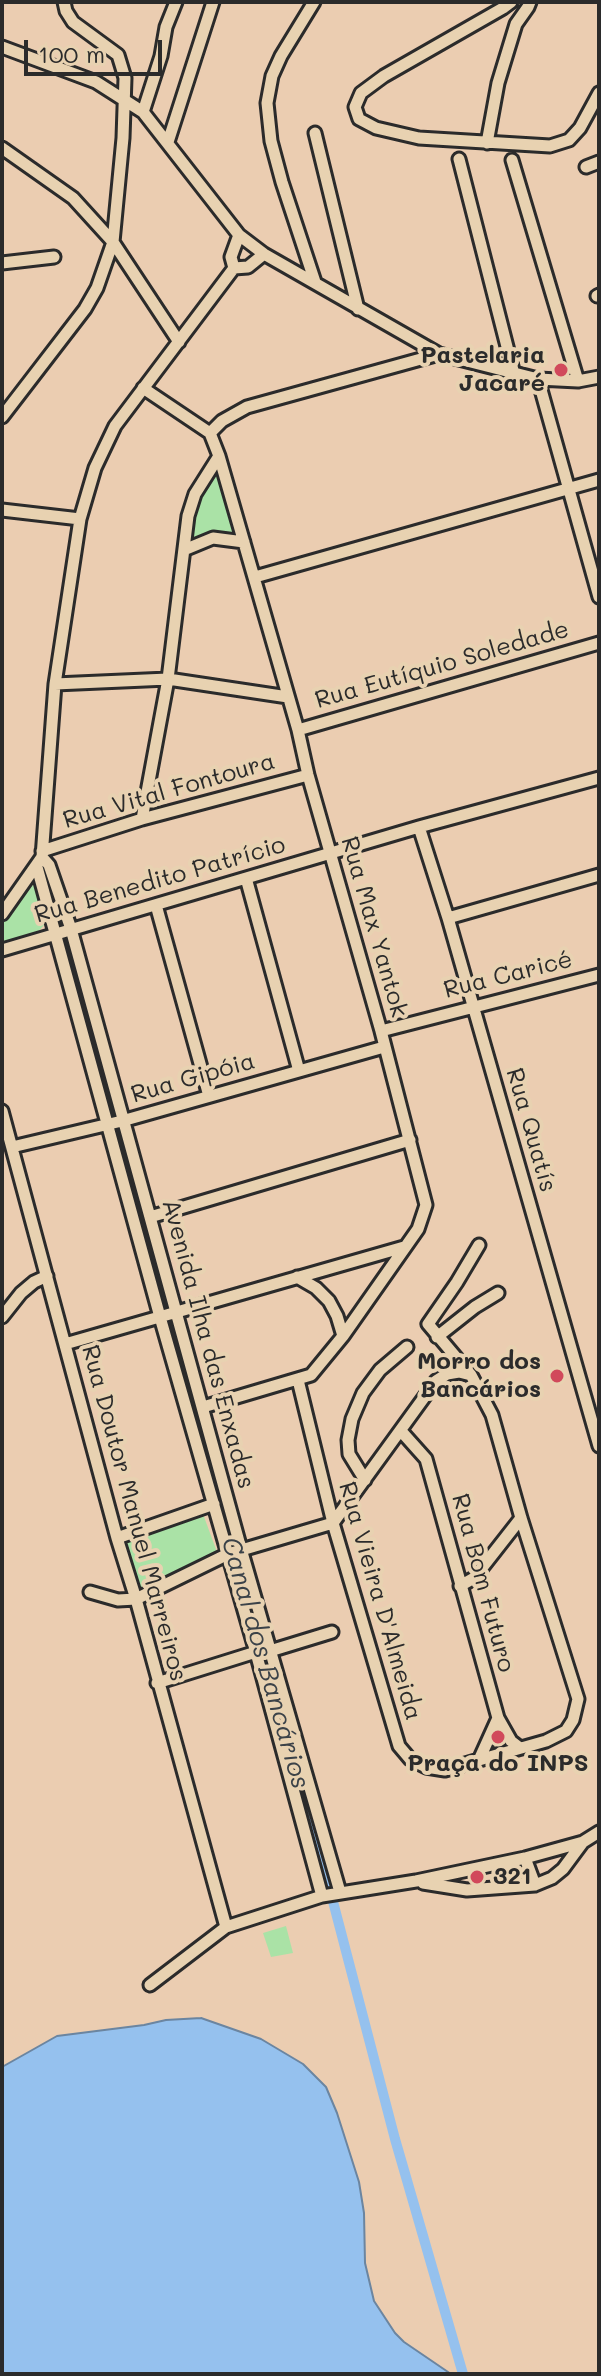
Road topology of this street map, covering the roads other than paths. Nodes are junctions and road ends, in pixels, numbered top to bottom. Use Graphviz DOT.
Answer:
graph roads {
  1 [pos="64,2"];
  2 [pos="176,2"];
  3 [pos="213,2"];
  4 [pos="314,2"];
  5 [pos="530,2"];
  6 [pos="507,5"];
  7 [pos="2,47"];
  8 [pos="599,93"];
  9 [pos="125,100"];
  10 [pos="143,112"];
  11 [pos="315,133"];
  12 [pos="168,142"];
  13 [pos="487,143"];
  14 [pos="2,148"];
  15 [pos="459,159"];
  16 [pos="512,160"];
  17 [pos="599,162"];
  18 [pos="586,167"];
  19 [pos="239,235"];
  20 [pos="113,242"];
  21 [pos="264,254"];
  22 [pos="54,257"];
  23 [pos="2,263"];
  24 [pos="234,268"];
  25 [pos="315,282"];
  26 [pos="358,309"];
  27 [pos="179,342"];
  28 [pos="439,354"];
  29 [pos="514,374"];
  30 [pos="599,377"];
  31 [pos="538,379"];
  32 [pos="578,381"];
  33 [pos="143,388"];
  34 [pos="2,417"];
  35 [pos="210,433"];
  36 [pos="219,456"];
  37 [pos="599,480"];
  38 [pos="568,488"];
  39 [pos="2,510"];
  40 [pos="80,519"];
  41 [pos="244,542"];
  42 [pos="184,550"];
  43 [pos="255,577"];
  44 [pos="599,597"];
  45 [pos="599,643"];
  46 [pos="168,679"];
  47 [pos="55,684"];
  48 [pos="288,697"];
  49 [pos="298,730"];
  50 [pos="308,775"];
  51 [pos="599,778"];
  52 [pos="142,819"];
  53 [pos="419,827"];
  54 [pos="331,853"];
  55 [pos="42,860"];
  56 [pos="599,875"];
  57 [pos="246,878"];
  58 [pos="156,905"];
  59 [pos="2,914"];
  60 [pos="448,918"];
  61 [pos="71,929"];
  62 [pos="55,933"];
  63 [pos="2,950"];
  64 [pos="599,975"];
  65 [pos="473,1006"];
  66 [pos="381,1031"];
  67 [pos="384,1047"];
  68 [pos="299,1071"];
  69 [pos="209,1096"];
  70 [pos="2,1111"];
  71 [pos="123,1121"];
  72 [pos="108,1125"];
  73 [pos="410,1140"];
  74 [pos="12,1147"];
  75 [pos="150,1217"];
  76 [pos="479,1245"];
  77 [pos="404,1247"];
  78 [pos="47,1276"];
  79 [pos="297,1277"];
  80 [pos="498,1293"];
  81 [pos="168,1314"];
  82 [pos="2,1317"];
  83 [pos="343,1336"];
  84 [pos="437,1337"];
  85 [pos="65,1344"];
  86 [pos="407,1347"];
  87 [pos="471,1375"];
  88 [pos="298,1380"];
  89 [pos="599,1399"];
  90 [pos="203,1407"];
  91 [pos="588,1409"];
  92 [pos="401,1431"];
  93 [pos="599,1446"];
  94 [pos="365,1480"];
  95 [pos="214,1504"];
  96 [pos="521,1518"];
  97 [pos="333,1523"];
  98 [pos="117,1538"];
  99 [pos="235,1551"];
  100 [pos="460,1586"];
  101 [pos="90,1592"];
  102 [pos="136,1599"];
  103 [pos="332,1632"];
  104 [pos="270,1651"];
  105 [pos="256,1652"];
  106 [pos="157,1683"];
  107 [pos="498,1718"];
  108 [pos="520,1748"];
  109 [pos="479,1760"];
  110 [pos="599,1832"];
  111 [pos="583,1842"];
  112 [pos="525,1858"];
  113 [pos="456,1872"];
  114 [pos="416,1881"];
  115 [pos="535,1885"];
  116 [pos="459,1888"];
  117 [pos="339,1892"];
  118 [pos="323,1896"];
  119 [pos="226,1927"];
  120 [pos="150,1985"];
  1 -- 9 [label="street"];
  2 -- 10 [label="street"];
  3 -- 12 [label="street"];
  4 -- 25 [label="street"];
  5 -- 13 [label="street"];
  6 -- 13 [label="street"];
  7 -- 9 [label="street"];
  8 -- 13 [label="street"];
  9 -- 10 [label="street"];
  9 -- 20 [label="street"];
  10 -- 12 [label="street"];
  11 -- 26 [label="street"];
  12 -- 19 [label="street"];
  14 -- 20 [label="street"];
  15 -- 29 [label="street"];
  16 -- 32 [label="street"];
  17 -- 18 [label="street"];
  19 -- 21 [label="street"];
  19 -- 24 [label="street"];
  20 -- 27 [label="street"];
  20 -- 34 [label="street"];
  21 -- 24 [label="street"];
  21 -- 25 [label="street"];
  22 -- 23 [label="street"];
  24 -- 27 [label="street"];
  25 -- 26 [label="street"];
  26 -- 28 [label="street"];
  27 -- 33 [label="street"];
  28 -- 29 [label="street"];
  28 -- 35 [label="street"];
  29 -- 31 [label="street"];
  30 -- 32 [label="street"];
  31 -- 32 [label="street"];
  31 -- 38 [label="street"];
  33 -- 35 [label="street"];
  33 -- 40 [label="street"];
  35 -- 36 [label="street, Rua Max Yantok"];
  36 -- 41 [label="street, Rua Max Yantok"];
  36 -- 42 [label="street"];
  37 -- 38 [label="street"];
  38 -- 43 [label="street"];
  38 -- 44 [label="street"];
  39 -- 40 [label="street"];
  40 -- 47 [label="street"];
  41 -- 42 [label="street"];
  41 -- 43 [label="street, Rua Max Yantok"];
  42 -- 46 [label="street"];
  43 -- 48 [label="street, Rua Max Yantok"];
  45 -- 49 [label="street, Rua Eutíquio Soledade"];
  46 -- 47 [label="street"];
  46 -- 48 [label="street"];
  46 -- 52 [label="street"];
  47 -- 55 [label="street"];
  48 -- 49 [label="street, Rua Max Yantok"];
  49 -- 50 [label="street, Rua Max Yantok"];
  50 -- 52 [label="street, Rua Vital Fontoura"];
  50 -- 54 [label="street, Rua Max Yantok"];
  51 -- 53 [label="street, Rua Benedito Patrício"];
  52 -- 55 [label="street, Rua Vital Fontoura"];
  53 -- 54 [label="street, Rua Benedito Patrício"];
  53 -- 60 [label="street, Rua Quatís"];
  54 -- 57 [label="street, Rua Benedito Patrício"];
  54 -- 66 [label="street, Rua Max Yantok"];
  55 -- 59 [label="street"];
  55 -- 61 [label="street, Avenida Ilha das Enxadas"];
  55 -- 62 [label="street, Avenida Ilha das Enxadas"];
  56 -- 60 [label="street"];
  57 -- 58 [label="street, Rua Benedito Patrício"];
  57 -- 68 [label="street"];
  58 -- 61 [label="street, Rua Benedito Patrício"];
  58 -- 69 [label="street"];
  60 -- 65 [label="street, Rua Quatís"];
  61 -- 62 [label="street, Rua Benedito Patrício"];
  61 -- 71 [label="street, Avenida Ilha das Enxadas"];
  62 -- 63 [label="street, Rua Benedito Patrício"];
  62 -- 72 [label="street, Avenida Ilha das Enxadas"];
  64 -- 65 [label="street, Rua Caricé"];
  65 -- 66 [label="street, Rua Caricé"];
  65 -- 91 [label="street, Rua Quatís"];
  66 -- 67 [label="street, Rua Max Yantok"];
  67 -- 68 [label="street, Rua Gipóia"];
  67 -- 73 [label="street, Rua Max Yantok"];
  68 -- 69 [label="street, Rua Gipóia"];
  69 -- 71 [label="street, Rua Gipóia"];
  70 -- 74 [label="street, Rua Doutor Manuel Marreiros"];
  71 -- 72 [label="street, Rua Gipóia"];
  71 -- 75 [label="street, Avenida Ilha das Enxadas"];
  72 -- 74 [label="street, Rua Gipóia"];
  72 -- 81 [label="street, Avenida Ilha das Enxadas"];
  73 -- 75 [label="street"];
  73 -- 77 [label="street, Rua Max Yantok"];
  74 -- 78 [label="street, Rua Doutor Manuel Marreiros"];
  75 -- 81 [label="street, Avenida Ilha das Enxadas"];
  76 -- 84 [label="street, Rua Vieira D'Almeida"];
  77 -- 79 [label="street"];
  77 -- 83 [label="street, Rua Max Yantok"];
  78 -- 82 [label="street"];
  78 -- 85 [label="street, Rua Doutor Manuel Marreiros"];
  79 -- 81 [label="street"];
  79 -- 83 [label="street"];
  80 -- 84 [label="street"];
  81 -- 85 [label="street"];
  81 -- 90 [label="street, Avenida Ilha das Enxadas"];
  81 -- 95 [label="street, Avenida Ilha das Enxadas"];
  83 -- 88 [label="street, Rua Max Yantok"];
  84 -- 87 [label="street, Rua Vieira D'Almeida"];
  85 -- 98 [label="street, Rua Doutor Manuel Marreiros"];
  86 -- 94 [label="street"];
  87 -- 92 [label="street"];
  87 -- 96 [label="street, Rua Vieira D'Almeida"];
  88 -- 90 [label="street, Rua Max Yantok"];
  88 -- 97 [label="street, Rua Vieira D'Almeida"];
  89 -- 91 [label="street"];
  90 -- 99 [label="street, Avenida Ilha das Enxadas"];
  91 -- 93 [label="street, Rua Quatís"];
  92 -- 94 [label="street"];
  92 -- 100 [label="street, Rua Bom Futuro"];
  94 -- 97 [label="street"];
  95 -- 98 [label="street"];
  95 -- 99 [label="street, Avenida Ilha das Enxadas"];
  96 -- 100 [label="street"];
  96 -- 108 [label="street, Rua Vieira D'Almeida"];
  97 -- 99 [label="street"];
  97 -- 109 [label="street, Rua Vieira D'Almeida"];
  98 -- 102 [label="street, Rua Doutor Manuel Marreiros"];
  99 -- 102 [label="street"];
  99 -- 104 [label="street, Avenida Ilha das Enxadas"];
  99 -- 105 [label="street, Avenida Ilha das Enxadas"];
  100 -- 107 [label="street, Rua Bom Futuro"];
  101 -- 102 [label="street"];
  102 -- 106 [label="street, Rua Doutor Manuel Marreiros"];
  103 -- 104 [label="street"];
  104 -- 117 [label="street, Avenida Ilha das Enxadas"];
  105 -- 106 [label="street"];
  105 -- 118 [label="street, Avenida Ilha das Enxadas"];
  106 -- 119 [label="street, Rua Doutor Manuel Marreiros"];
  107 -- 108 [label="street, Rua Bom Futuro"];
  107 -- 109 [label="street"];
  108 -- 109 [label="street, Rua Vieira D'Almeida"];
  110 -- 111 [label="street"];
  111 -- 112 [label="street"];
  111 -- 115 [label="street"];
  112 -- 113 [label="street"];
  112 -- 115 [label="street"];
  113 -- 114 [label="street"];
  113 -- 116 [label="street"];
  114 -- 116 [label="street"];
  114 -- 117 [label="street"];
  115 -- 116 [label="street"];
  117 -- 118 [label="street"];
  118 -- 119 [label="street"];
  119 -- 120 [label="street"];
}
